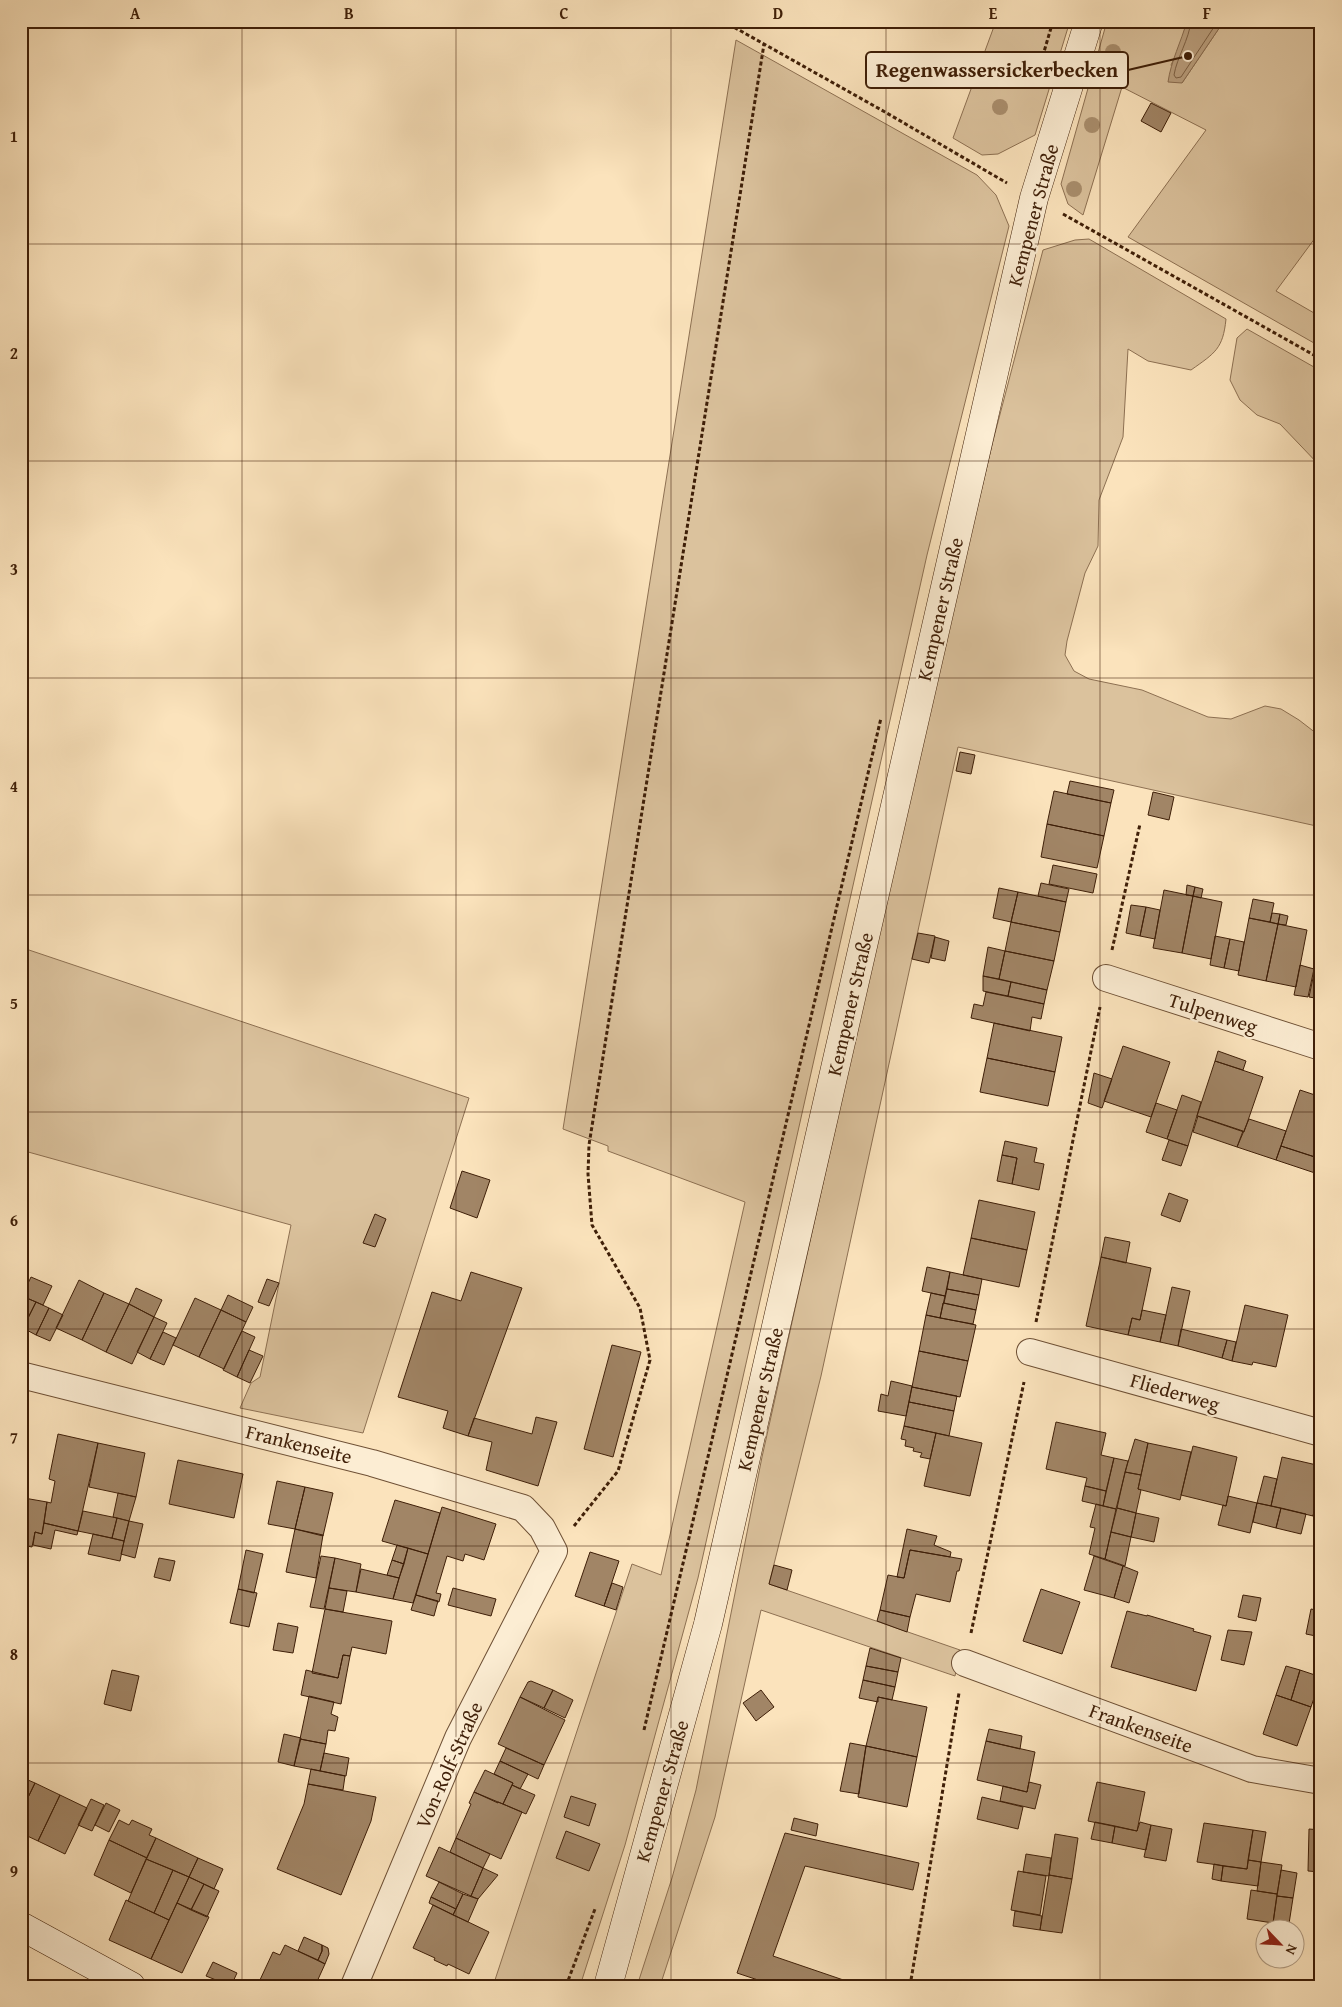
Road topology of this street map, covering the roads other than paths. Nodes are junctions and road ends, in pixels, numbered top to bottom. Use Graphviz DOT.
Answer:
graph roads {
  1 [pos="1090,21"];
  2 [pos="1106,978"];
  3 [pos="1321,1047"];
  4 [pos="1030,1352"];
  5 [pos="21,1375"];
  6 [pos="1321,1433"];
  7 [pos="554,1550"];
  8 [pos="965,1663"];
  9 [pos="1321,1781"];
  10 [pos="21,1926"];
  11 [pos="118,1983"];
  12 [pos="354,1986"];
  13 [pos="608,1986"];
  1 -- 13 [label="main road, Kempener Straße"];
  2 -- 3 [label="street, Tulpenweg"];
  4 -- 6 [label="street, Fliederweg"];
  5 -- 7 [label="street, Frankenseite"];
  7 -- 12 [label="street, Von-Rolf-Straße"];
  8 -- 9 [label="street, Frankenseite"];
  10 -- 11 [label="main road"];
}
